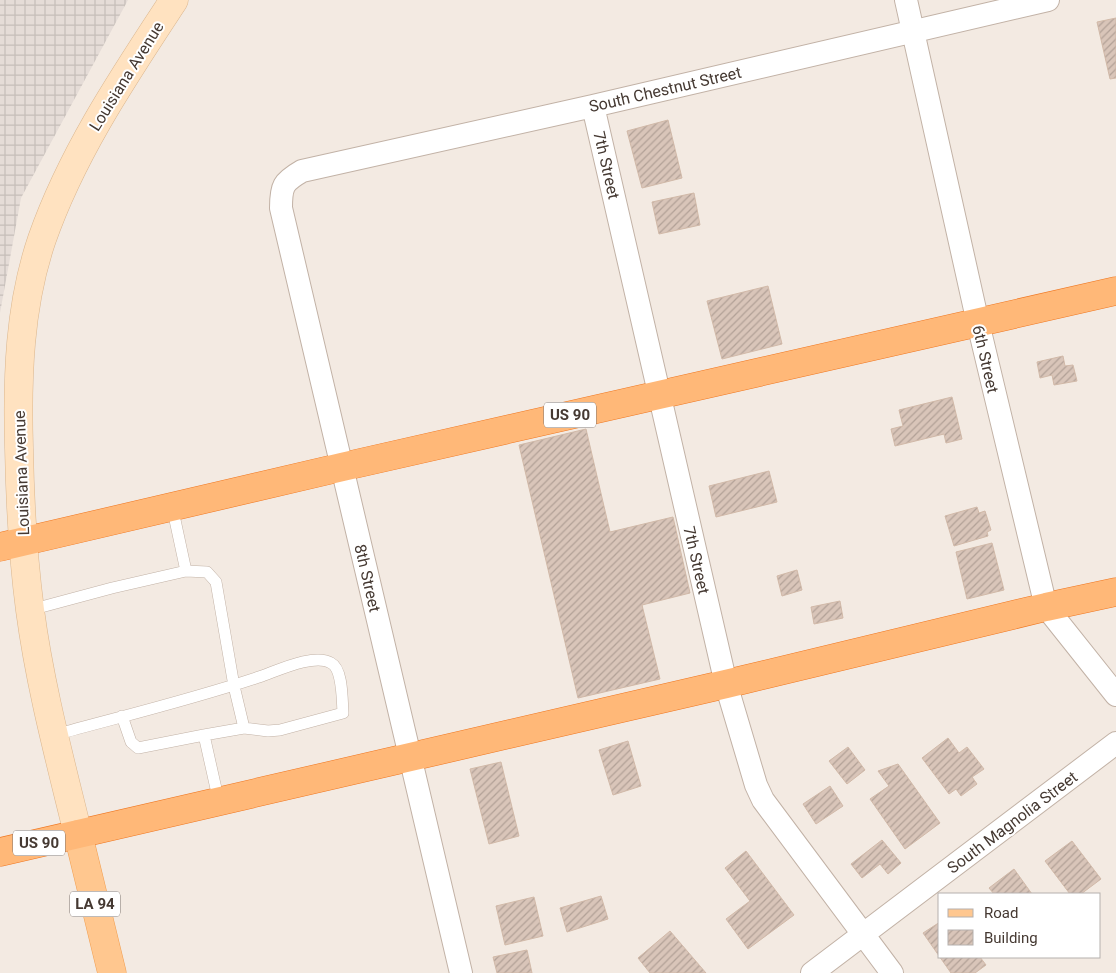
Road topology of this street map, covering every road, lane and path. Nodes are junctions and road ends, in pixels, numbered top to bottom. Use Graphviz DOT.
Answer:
graph roads {
  1 [pos="174,0"];
  2 [pos="906,0"];
  3 [pos="1048,0"];
  4 [pos="913,30"];
  5 [pos="593,106"];
  6 [pos="284,183"];
  7 [pos="1116,291"];
  8 [pos="978,323"];
  9 [pos="659,395"];
  10 [pos="342,467"];
  11 [pos="172,506"];
  12 [pos="12,545"];
  13 [pos="186,571"];
  14 [pos="1116,592"];
  15 [pos="1046,607"];
  16 [pos="30,610"];
  17 [pos="726,684"];
  18 [pos="234,686"];
  19 [pos="1116,695"];
  20 [pos="122,716"];
  21 [pos="244,728"];
  22 [pos="54,735"];
  23 [pos="204,736"];
  24 [pos="1116,743"];
  25 [pos="410,757"];
  26 [pos="218,802"];
  27 [pos="78,834"];
  28 [pos="0,852"];
  29 [pos="864,934"];
  30 [pos="112,973"];
  31 [pos="461,973"];
  32 [pos="812,973"];
  33 [pos="892,973"];
  1 -- 12 [label="main road, Louisiana Avenue"];
  2 -- 4 [label="street, 6th Street"];
  3 -- 4 [label="street, South Chestnut Street"];
  4 -- 5 [label="street, South Chestnut Street"];
  4 -- 8 [label="street, 6th Street"];
  5 -- 6 [label="street, South Chestnut Street"];
  5 -- 9 [label="street, 7th Street"];
  6 -- 10 [label="street, 8th Street"];
  7 -- 8 [label="highway, US 90"];
  8 -- 9 [label="highway, US 90"];
  8 -- 15 [label="street, 6th Street"];
  9 -- 10 [label="highway, US 90"];
  9 -- 17 [label="street, 7th Street"];
  10 -- 11 [label="highway, US 90"];
  10 -- 25 [label="street, 8th Street"];
  11 -- 12 [label="highway, US 90"];
  11 -- 13 [label="lane"];
  12 -- 16 [label="main road, Louisiana Avenue"];
  13 -- 16 [label="lane"];
  13 -- 18 [label="lane"];
  14 -- 15 [label="highway, US 90"];
  15 -- 17 [label="highway, US 90"];
  15 -- 19 [label="street, 6th Street"];
  16 -- 22 [label="main road, Louisiana Avenue"];
  17 -- 25 [label="highway, US 90"];
  17 -- 29 [label="street, 7th Street"];
  18 -- 20 [label="lane"];
  18 -- 21 [label="lane"];
  18 -- 21 [label="lane"];
  20 -- 22 [label="lane"];
  20 -- 23 [label="lane"];
  21 -- 23 [label="lane"];
  22 -- 27 [label="main road, Louisiana Avenue"];
  23 -- 26 [label="lane"];
  24 -- 29 [label="street, South Magnolia Street"];
  25 -- 26 [label="highway, US 90"];
  25 -- 31 [label="street, 8th Street"];
  26 -- 27 [label="highway, US 90"];
  27 -- 28 [label="highway, US 90"];
  27 -- 30 [label="main road, Louisiana Avenue / LA 94"];
  29 -- 32 [label="street, South Magnolia Street"];
  29 -- 33 [label="street, 7th Street"];
}
